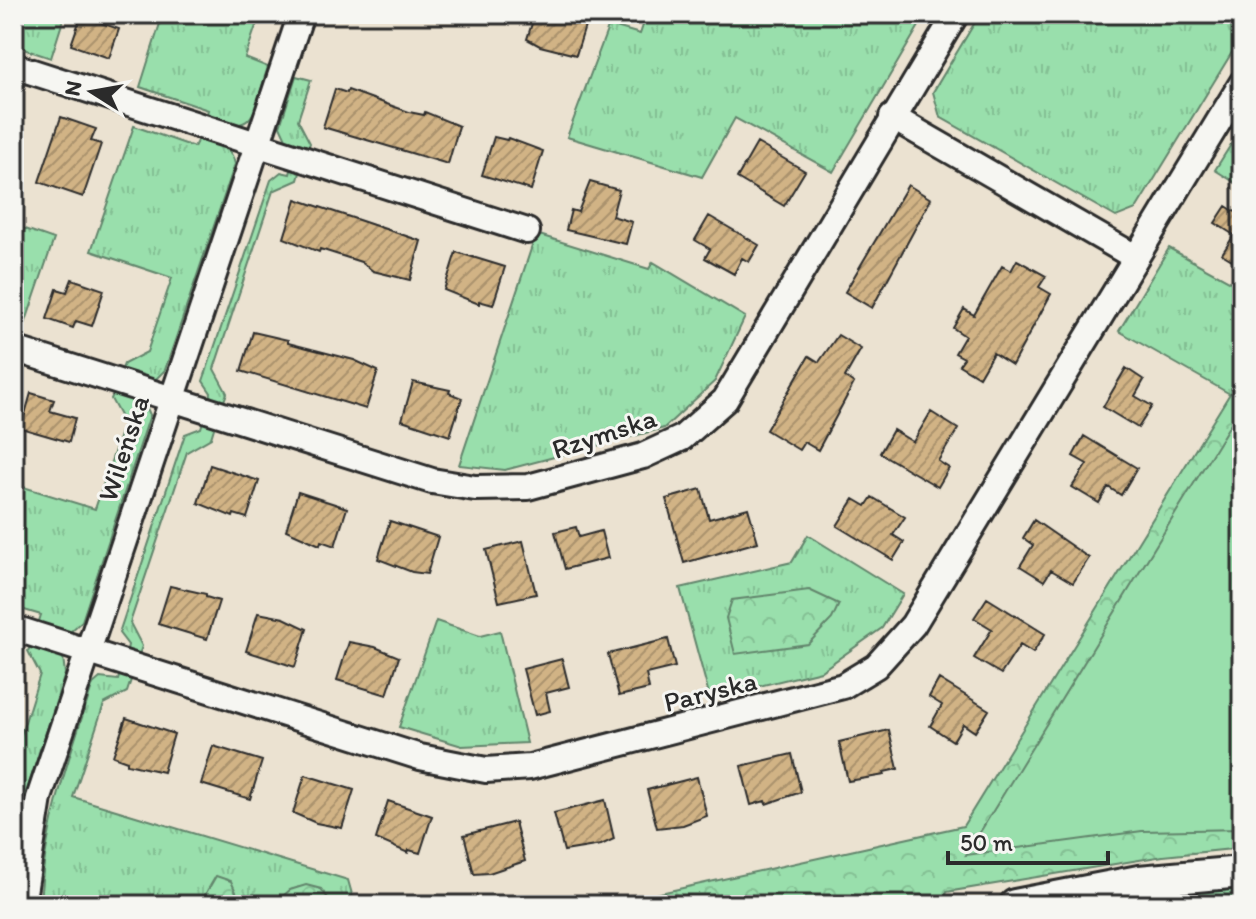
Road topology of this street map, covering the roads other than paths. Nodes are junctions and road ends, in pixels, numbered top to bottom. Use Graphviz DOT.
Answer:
graph roads {
  1 [pos="301,14"];
  2 [pos="956,14"];
  3 [pos="14,66"];
  4 [pos="1242,83"];
  5 [pos="892,117"];
  6 [pos="255,146"];
  7 [pos="527,231"];
  8 [pos="1135,257"];
  9 [pos="14,349"];
  10 [pos="171,401"];
  11 [pos="14,628"];
  12 [pos="87,651"];
  13 [pos="1242,872"];
  14 [pos="22,905"];
  15 [pos="1015,905"];
  1 -- 6 [label="street, Wileńska"];
  2 -- 5 [label="street, Rzymska"];
  3 -- 6 [label="street"];
  4 -- 8 [label="street, Paryska"];
  5 -- 8 [label="street"];
  5 -- 10 [label="street, Rzymska"];
  6 -- 7 [label="street"];
  6 -- 10 [label="street, Wileńska"];
  8 -- 12 [label="street, Paryska"];
  9 -- 10 [label="street, Rzymska"];
  10 -- 12 [label="street, Wileńska"];
  11 -- 12 [label="street, Paryska"];
  12 -- 14 [label="street, Wileńska"];
  13 -- 15 [label="street"];
}
